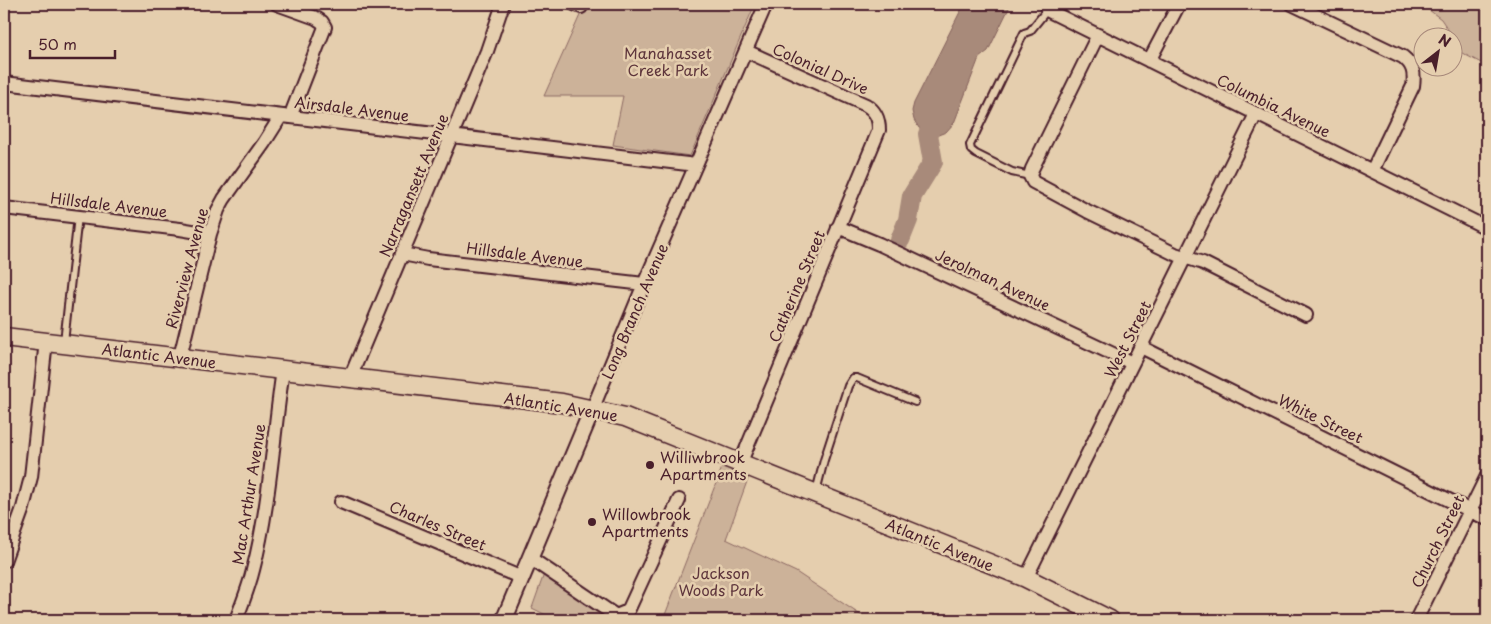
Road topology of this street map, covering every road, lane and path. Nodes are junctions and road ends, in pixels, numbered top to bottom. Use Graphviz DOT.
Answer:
graph roads {
  1 [pos="277,4"];
  2 [pos="503,4"];
  3 [pos="766,4"];
  4 [pos="1179,4"];
  5 [pos="1292,4"];
  6 [pos="1046,10"];
  7 [pos="1098,35"];
  8 [pos="746,51"];
  9 [pos="1150,61"];
  10 [pos="4,83"];
  11 [pos="1256,114"];
  12 [pos="286,117"];
  13 [pos="878,120"];
  14 [pos="451,136"];
  15 [pos="696,166"];
  16 [pos="1372,171"];
  17 [pos="1030,176"];
  18 [pos="4,208"];
  19 [pos="78,216"];
  20 [pos="838,227"];
  21 [pos="1487,228"];
  22 [pos="210,234"];
  23 [pos="402,254"];
  24 [pos="1186,257"];
  25 [pos="644,284"];
  26 [pos="1306,316"];
  27 [pos="4,336"];
  28 [pos="55,342"];
  29 [pos="1141,347"];
  30 [pos="180,357"];
  31 [pos="1132,363"];
  32 [pos="283,370"];
  33 [pos="350,378"];
  34 [pos="915,402"];
  35 [pos="592,410"];
  36 [pos="740,464"];
  37 [pos="1487,476"];
  38 [pos="816,493"];
  39 [pos="679,500"];
  40 [pos="341,502"];
  41 [pos="1470,510"];
  42 [pos="1487,518"];
  43 [pos="530,558"];
  44 [pos="4,561"];
  45 [pos="522,578"];
  46 [pos="1026,578"];
  47 [pos="236,620"];
  48 [pos="504,620"];
  49 [pos="1110,620"];
  50 [pos="1416,620"];
  1 -- 12 [label="street, Riverview Avenue"];
  2 -- 14 [label="street, Narragansett Avenue"];
  3 -- 8 [label="street, Long Branch Avenue"];
  4 -- 9 [label="street"];
  5 -- 16 [label="street"];
  6 -- 7 [label="street, Columbia Avenue"];
  6 -- 17 [label="lane"];
  7 -- 9 [label="street, Columbia Avenue"];
  7 -- 17 [label="street"];
  8 -- 13 [label="street, Colonial Drive"];
  8 -- 15 [label="street, Long Branch Avenue"];
  9 -- 11 [label="street, Columbia Avenue"];
  10 -- 12 [label="street, Airsdale Avenue"];
  11 -- 16 [label="street, Columbia Avenue"];
  11 -- 24 [label="street, West Street"];
  12 -- 14 [label="street, Airsdale Avenue"];
  12 -- 22 [label="street, Riverview Avenue"];
  13 -- 20 [label="street, Catherine Street"];
  14 -- 15 [label="street, Airsdale Avenue"];
  14 -- 23 [label="street, Narragansett Avenue"];
  15 -- 25 [label="street, Long Branch Avenue"];
  16 -- 21 [label="street, Columbia Avenue"];
  17 -- 24 [label="street"];
  18 -- 19 [label="street, Hillsdale Avenue"];
  19 -- 22 [label="street, Hillsdale Avenue"];
  19 -- 28 [label="lane"];
  20 -- 31 [label="street, Jerolman Avenue"];
  20 -- 36 [label="street, Catherine Street"];
  22 -- 30 [label="street, Riverview Avenue"];
  23 -- 25 [label="street, Hillsdale Avenue"];
  23 -- 33 [label="street, Narragansett Avenue"];
  24 -- 26 [label="street"];
  24 -- 29 [label="street, West Street"];
  25 -- 35 [label="street, Long Branch Avenue"];
  27 -- 28 [label="main road, Atlantic Avenue"];
  28 -- 30 [label="main road, Atlantic Avenue"];
  28 -- 44 [label="street"];
  29 -- 31 [label="street, West Street"];
  29 -- 41 [label="street, White Street"];
  30 -- 32 [label="main road, Atlantic Avenue"];
  31 -- 46 [label="street, West Street"];
  32 -- 33 [label="main road, Atlantic Avenue"];
  32 -- 47 [label="street, Mac Arthur Avenue"];
  33 -- 35 [label="main road, Atlantic Avenue"];
  34 -- 38 [label="lane"];
  35 -- 36 [label="main road, Atlantic Avenue"];
  35 -- 43 [label="street, Long Branch Avenue"];
  36 -- 38 [label="main road, Atlantic Avenue"];
  37 -- 41 [label="street, Church Street"];
  38 -- 46 [label="main road, Atlantic Avenue"];
  39 -- 43 [label="street"];
  40 -- 45 [label="street, Charles Street"];
  41 -- 42 [label="street, White Street"];
  41 -- 50 [label="street, Church Street"];
  43 -- 45 [label="street, Long Branch Avenue"];
  45 -- 48 [label="street, Long Branch Avenue"];
  46 -- 49 [label="main road, Atlantic Avenue"];
}
